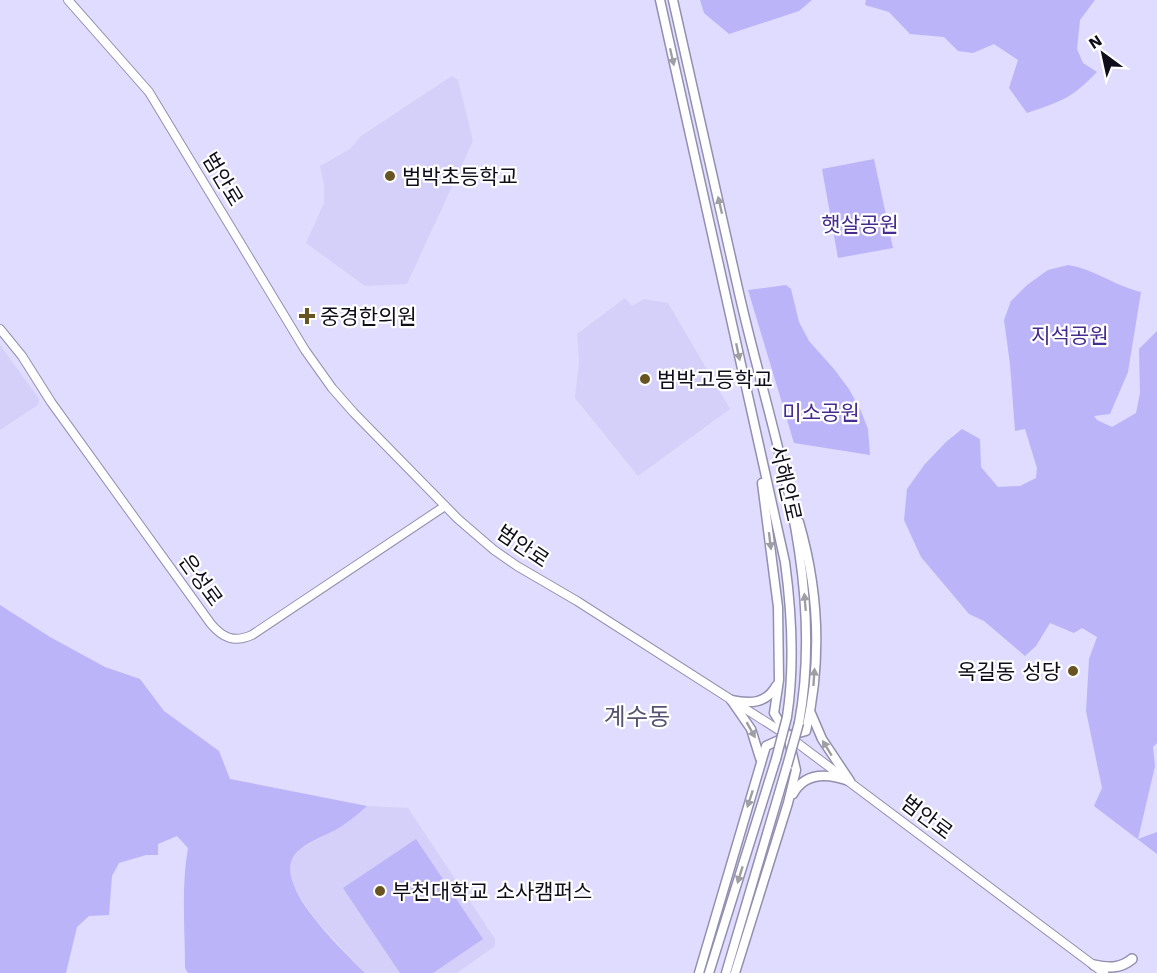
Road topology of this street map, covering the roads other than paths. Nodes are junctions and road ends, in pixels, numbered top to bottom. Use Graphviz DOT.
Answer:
graph roads {
  1 [pos="68,0"];
  2 [pos="660,0"];
  3 [pos="673,0"];
  4 [pos="0,329"];
  5 [pos="776,438"];
  6 [pos="758,442"];
  7 [pos="445,506"];
  8 [pos="779,680"];
  9 [pos="731,700"];
  10 [pos="810,711"];
  11 [pos="788,735"];
  12 [pos="761,764"];
  13 [pos="850,781"];
  14 [pos="788,802"];
  15 [pos="1132,959"];
  16 [pos="1094,965"];
  17 [pos="699,973"];
  18 [pos="709,973"];
  19 [pos="726,973"];
  20 [pos="735,973"];
  21 [pos="1104,973"];
  1 -- 7 [label="street, 범안로"];
  2 -- 6 [label="main road, 서해안로, one-way"];
  5 -- 3 [label="main road, 서해안로, one-way"];
  4 -- 7 [label="street, 은성로"];
  10 -- 5 [label="main road, one-way"];
  19 -- 5 [label="main road, 서해안로, one-way, bridge"];
  6 -- 8 [label="main road, one-way"];
  6 -- 18 [label="main road, 서해안로, one-way, bridge"];
  7 -- 9 [label="street, 범안로"];
  8 -- 9 [label="main road"];
  8 -- 11 [label="main road"];
  9 -- 11 [label="street, 범안로"];
  9 -- 12 [label="main road, one-way"];
  10 -- 11 [label="main road"];
  13 -- 10 [label="main road, one-way"];
  11 -- 12 [label="main road"];
  11 -- 13 [label="street, 범안로"];
  11 -- 14 [label="main road"];
  12 -- 17 [label="main road, one-way"];
  13 -- 14 [label="main road"];
  13 -- 16 [label="street, 범안로"];
  14 -- 20 [label="main road"];
  15 -- 16 [label="main road"];
  16 -- 21 [label="street, 범안로"];
}
